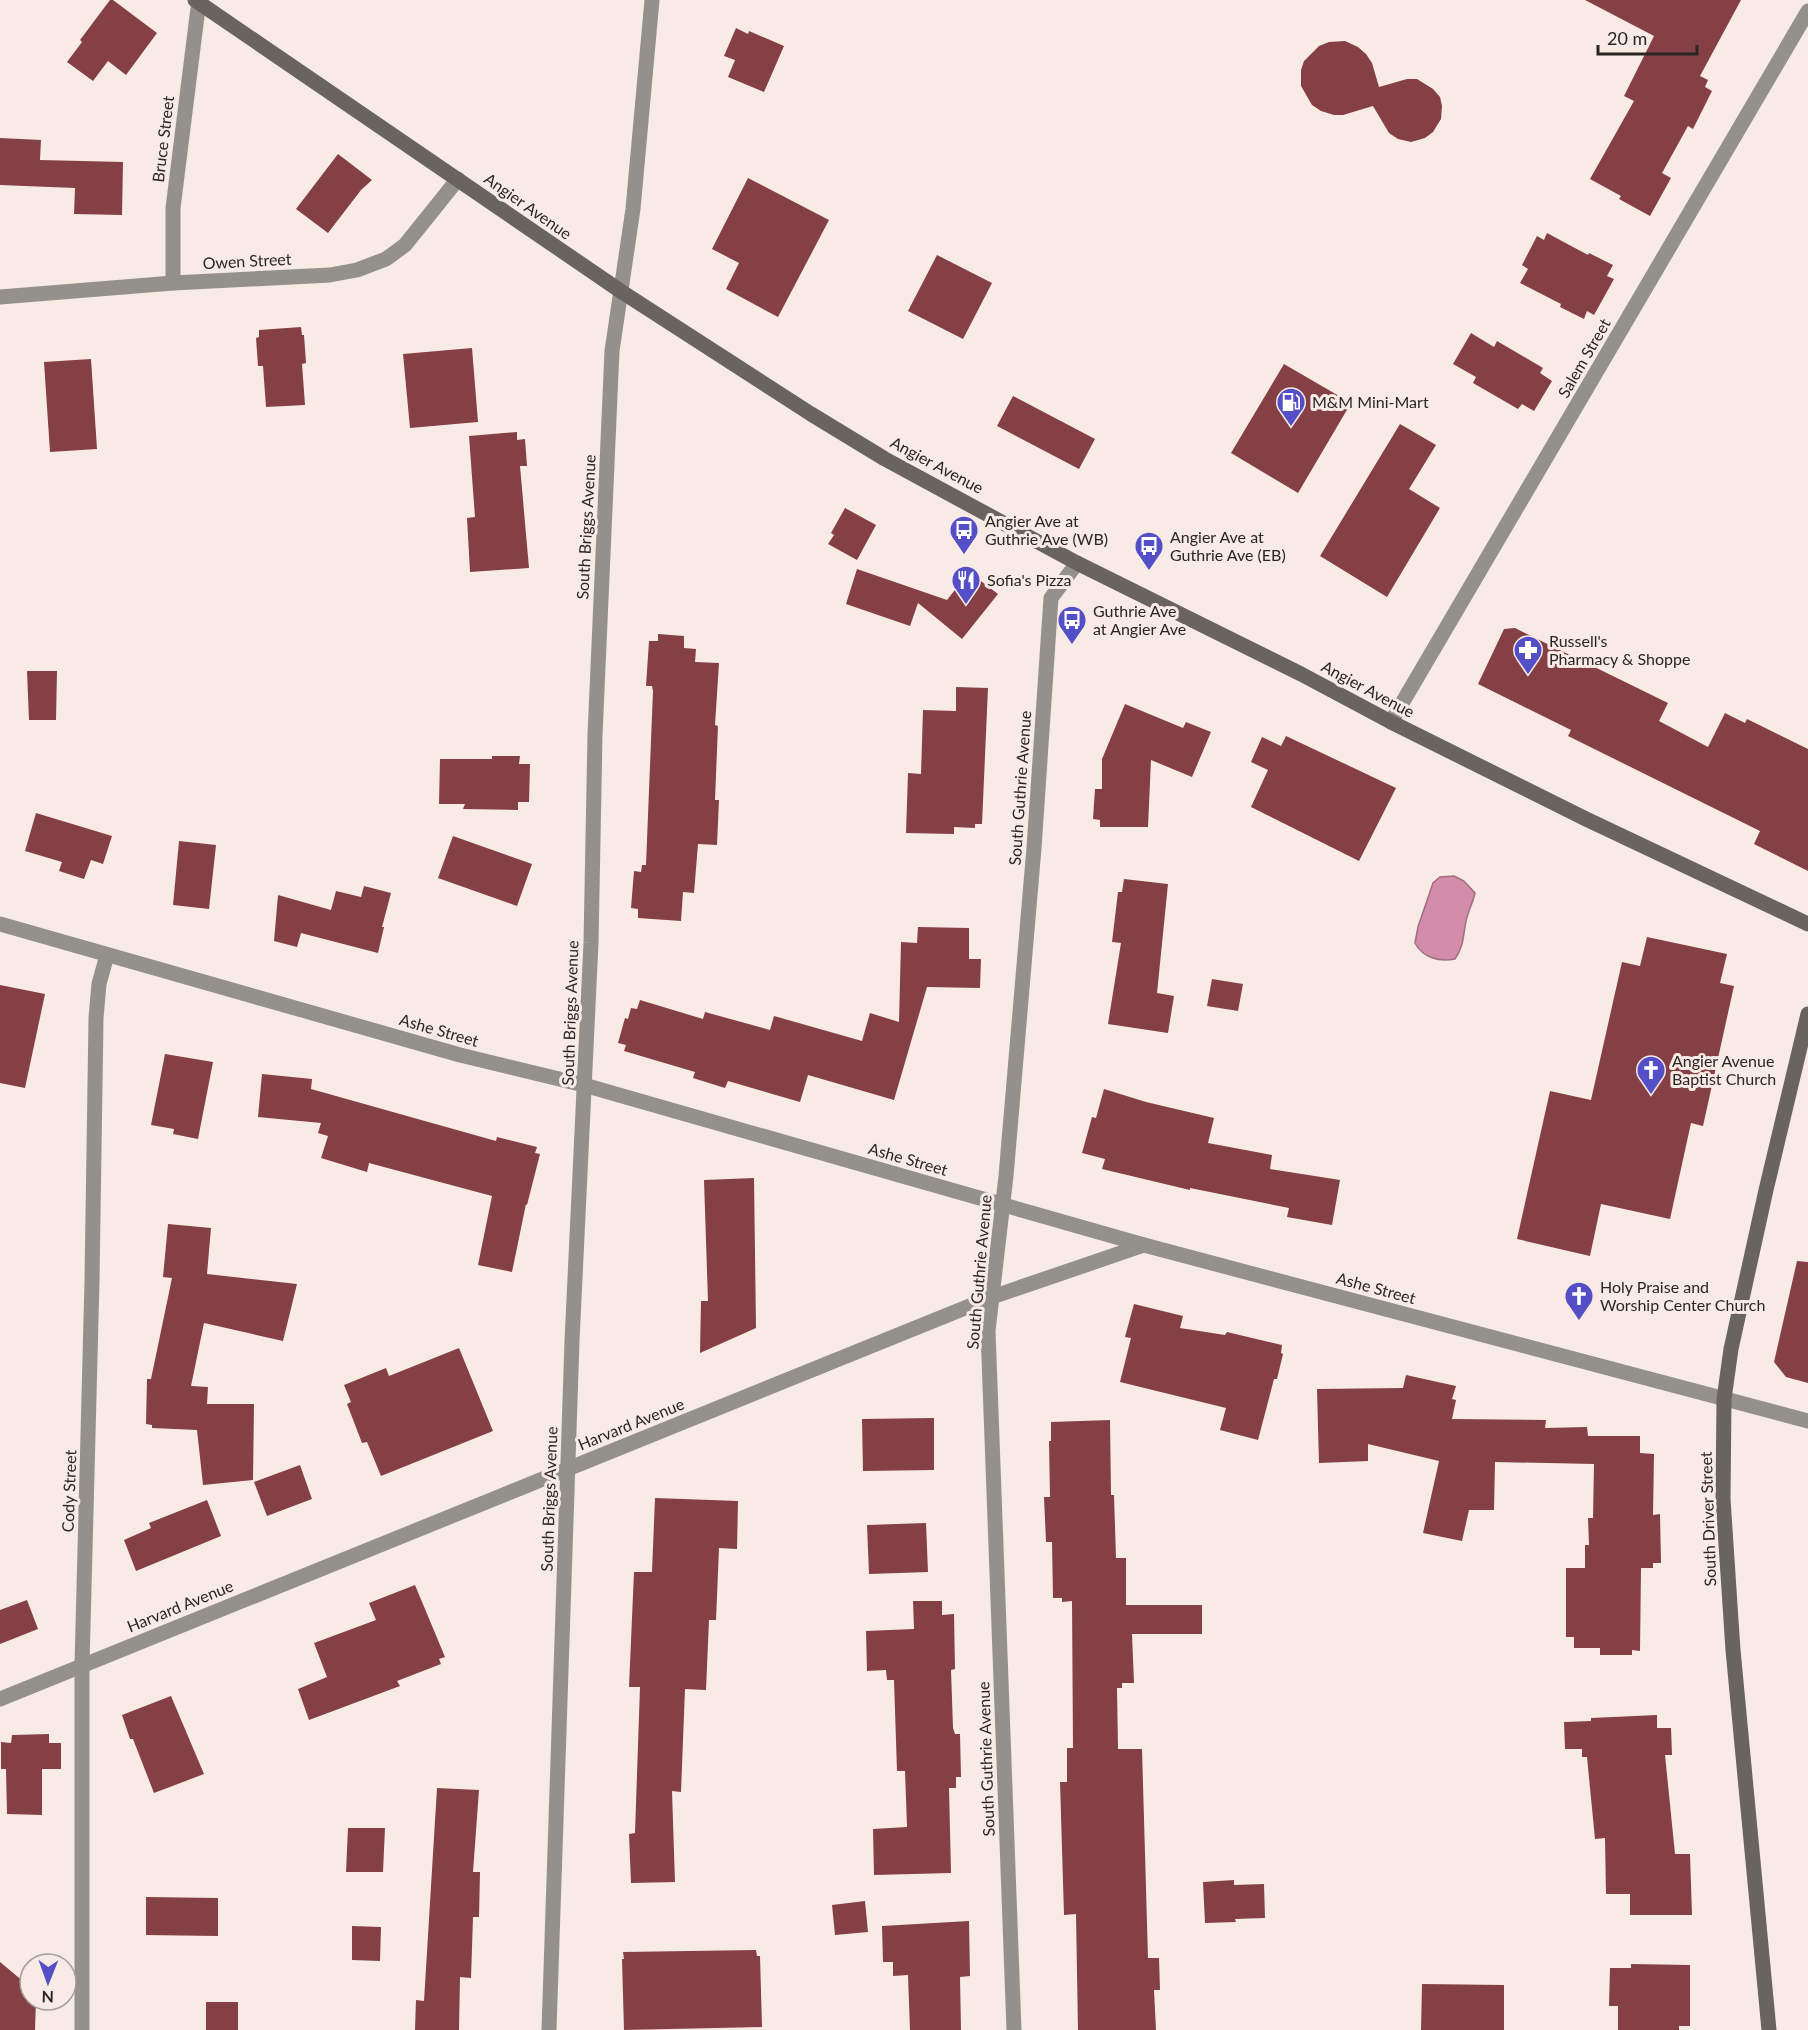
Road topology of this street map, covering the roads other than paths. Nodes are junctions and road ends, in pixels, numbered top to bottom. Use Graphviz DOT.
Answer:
graph roads {
  1 [pos="652,0"];
  2 [pos="197,1"];
  3 [pos="1808,11"];
  4 [pos="458,178"];
  5 [pos="173,283"];
  6 [pos="622,292"];
  7 [pos="0,297"];
  8 [pos="1077,562"];
  9 [pos="1391,722"];
  10 [pos="0,924"];
  11 [pos="1808,924"];
  12 [pos="107,955"];
  13 [pos="1808,1014"];
  14 [pos="584,1085"];
  15 [pos="1003,1205"];
  16 [pos="1144,1245"];
  17 [pos="992,1298"];
  18 [pos="1724,1399"];
  19 [pos="1808,1421"];
  20 [pos="568,1469"];
  21 [pos="82,1665"];
  22 [pos="0,1699"];
  23 [pos="82,2030"];
  24 [pos="549,2030"];
  25 [pos="1014,2030"];
  26 [pos="1769,2030"];
  1 -- 6 [label="street, South Briggs Avenue"];
  2 -- 4 [label="main road, Angier Avenue"];
  2 -- 5 [label="street, Bruce Street"];
  3 -- 9 [label="street, Salem Street"];
  4 -- 5 [label="street, Owen Street"];
  4 -- 6 [label="main road, Angier Avenue"];
  5 -- 7 [label="street, Owen Street"];
  6 -- 8 [label="main road, Angier Avenue"];
  6 -- 14 [label="street, South Briggs Avenue"];
  8 -- 9 [label="main road, Angier Avenue"];
  8 -- 15 [label="street, South Guthrie Avenue"];
  9 -- 11 [label="main road, Angier Avenue"];
  10 -- 12 [label="street, Ashe Street"];
  12 -- 14 [label="street, Ashe Street"];
  12 -- 21 [label="street, Cody Street"];
  13 -- 18 [label="main road, South Driver Street"];
  14 -- 15 [label="street, Ashe Street"];
  14 -- 20 [label="street, South Briggs Avenue"];
  15 -- 16 [label="street, Ashe Street"];
  15 -- 17 [label="street, South Guthrie Avenue"];
  16 -- 17 [label="street, Harvard Avenue"];
  16 -- 18 [label="street, Ashe Street"];
  17 -- 20 [label="street, Harvard Avenue"];
  17 -- 25 [label="street, South Guthrie Avenue"];
  18 -- 19 [label="street, Ashe Street"];
  18 -- 26 [label="main road, South Driver Street"];
  20 -- 21 [label="street, Harvard Avenue"];
  20 -- 24 [label="street, South Briggs Avenue"];
  21 -- 22 [label="street, Harvard Avenue"];
  21 -- 23 [label="street, Cody Street"];
}
